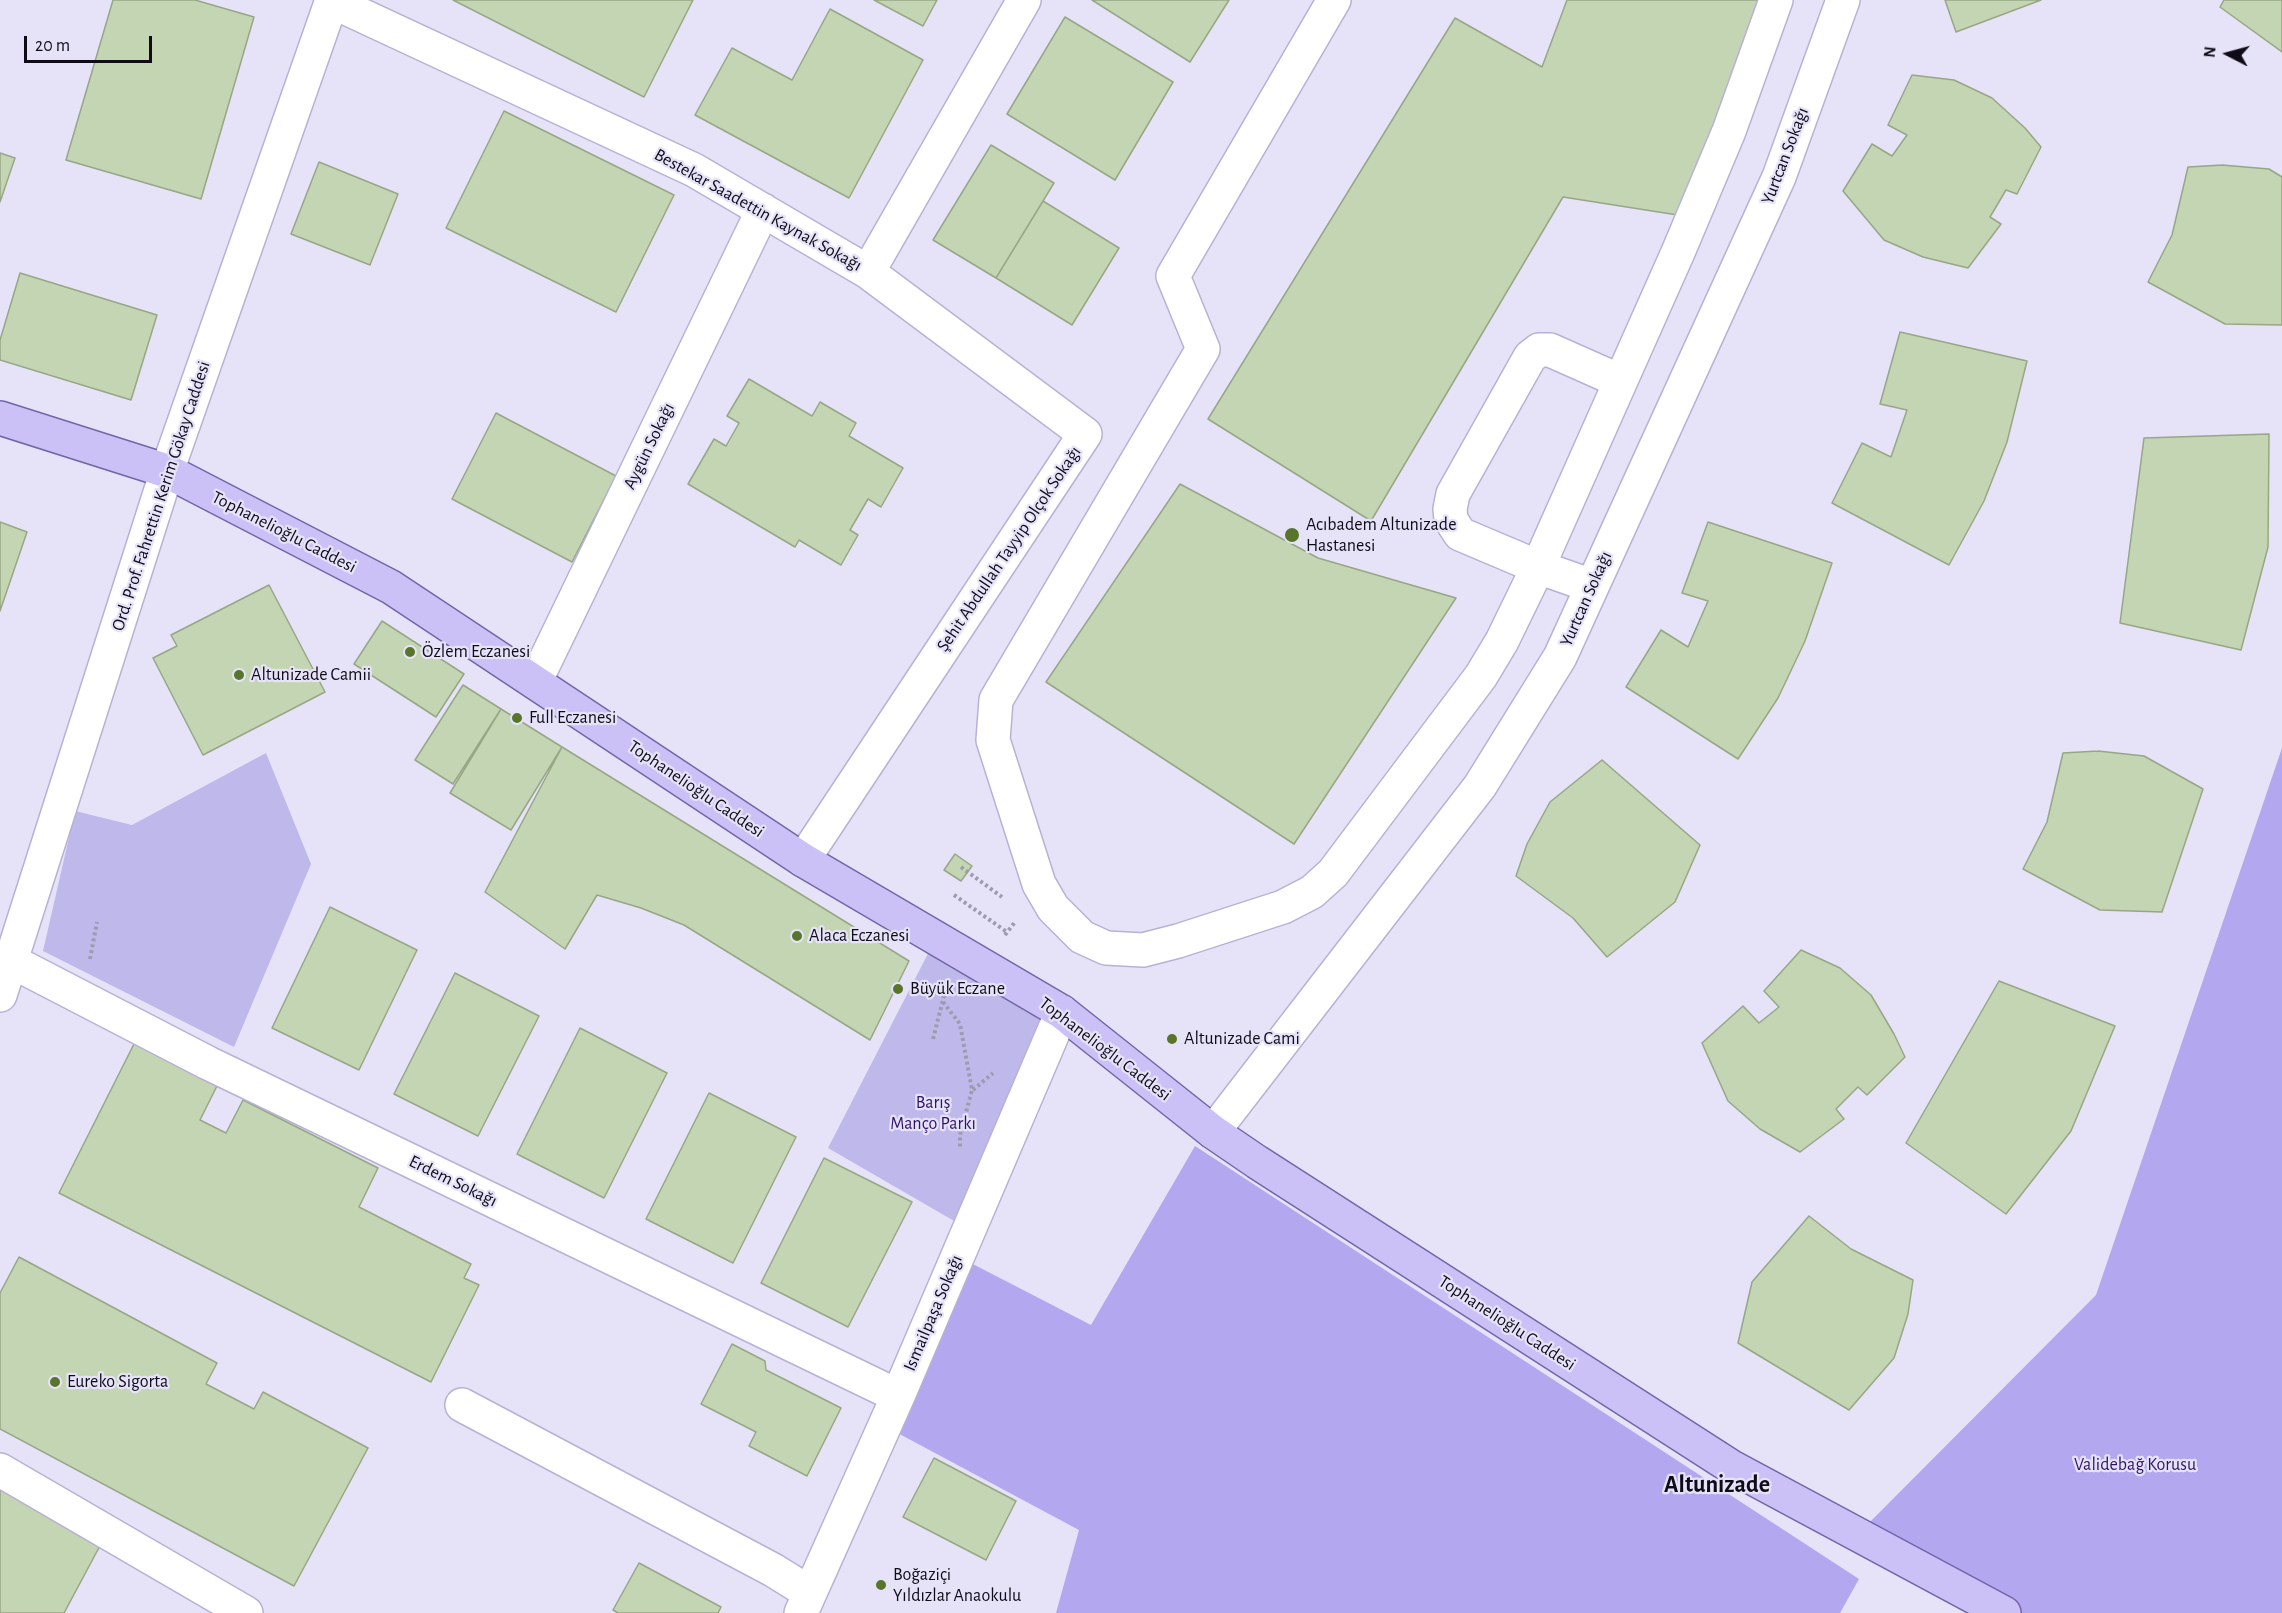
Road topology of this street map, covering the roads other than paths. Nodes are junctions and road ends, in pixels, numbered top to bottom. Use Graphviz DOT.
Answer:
graph roads {
  1 [pos="332,0"];
  2 [pos="1024,0"];
  3 [pos="1334,0"];
  4 [pos="1776,0"];
  5 [pos="1844,0"];
  6 [pos="763,210"];
  7 [pos="868,272"];
  8 [pos="1620,381"];
  9 [pos="0,418"];
  10 [pos="167,471"];
  11 [pos="1538,567"];
  12 [pos="1592,586"];
  13 [pos="535,682"];
  14 [pos="803,860"];
  15 [pos="11,961"];
  16 [pos="0,995"];
  17 [pos="1062,1012"];
  18 [pos="1213,1132"];
  19 [pos="898,1396"];
  20 [pos="462,1405"];
  21 [pos="0,1470"];
  22 [pos="806,1603"];
  23 [pos="246,1613"];
  24 [pos="2004,1613"];
  1 -- 6 [label="street, Bestekar Saadettin Kaynak Sokağı"];
  1 -- 10 [label="street, Ord. Prof. Fahrettin Kerim Gökay Caddesi"];
  2 -- 7 [label="street, Bestekar Saadettin Kaynak Sokağı"];
  3 -- 11 [label="street"];
  4 -- 8 [label="street"];
  5 -- 12 [label="street, Yurtcan Sokağı"];
  6 -- 7 [label="street, Bestekar Saadettin Kaynak Sokağı"];
  6 -- 13 [label="street, Aygün Sokağı"];
  7 -- 14 [label="street, Şehit Abdullah Tayyip Olçok Sokağı"];
  8 -- 11 [label="street"];
  8 -- 11 [label="street"];
  9 -- 10 [label="main road, Tophanelioğlu Caddesi"];
  10 -- 13 [label="main road, Tophanelioğlu Caddesi"];
  10 -- 15 [label="street, Ord. Prof. Fahrettin Kerim Gökay Caddesi"];
  11 -- 12 [label="street"];
  12 -- 18 [label="street, Yurtcan Sokağı"];
  13 -- 14 [label="main road, Tophanelioğlu Caddesi"];
  14 -- 17 [label="main road, Tophanelioğlu Caddesi"];
  15 -- 16 [label="street, Ord. Prof. Fahrettin Kerim Gökay Caddesi"];
  15 -- 19 [label="street, Erdem Sokağı"];
  17 -- 18 [label="main road, Tophanelioğlu Caddesi"];
  17 -- 19 [label="street, Ismailpaşa Sokağı"];
  18 -- 24 [label="main road, Tophanelioğlu Caddesi"];
  19 -- 22 [label="street, Ismailpaşa Sokağı"];
  20 -- 22 [label="street"];
  21 -- 23 [label="street"];
}
